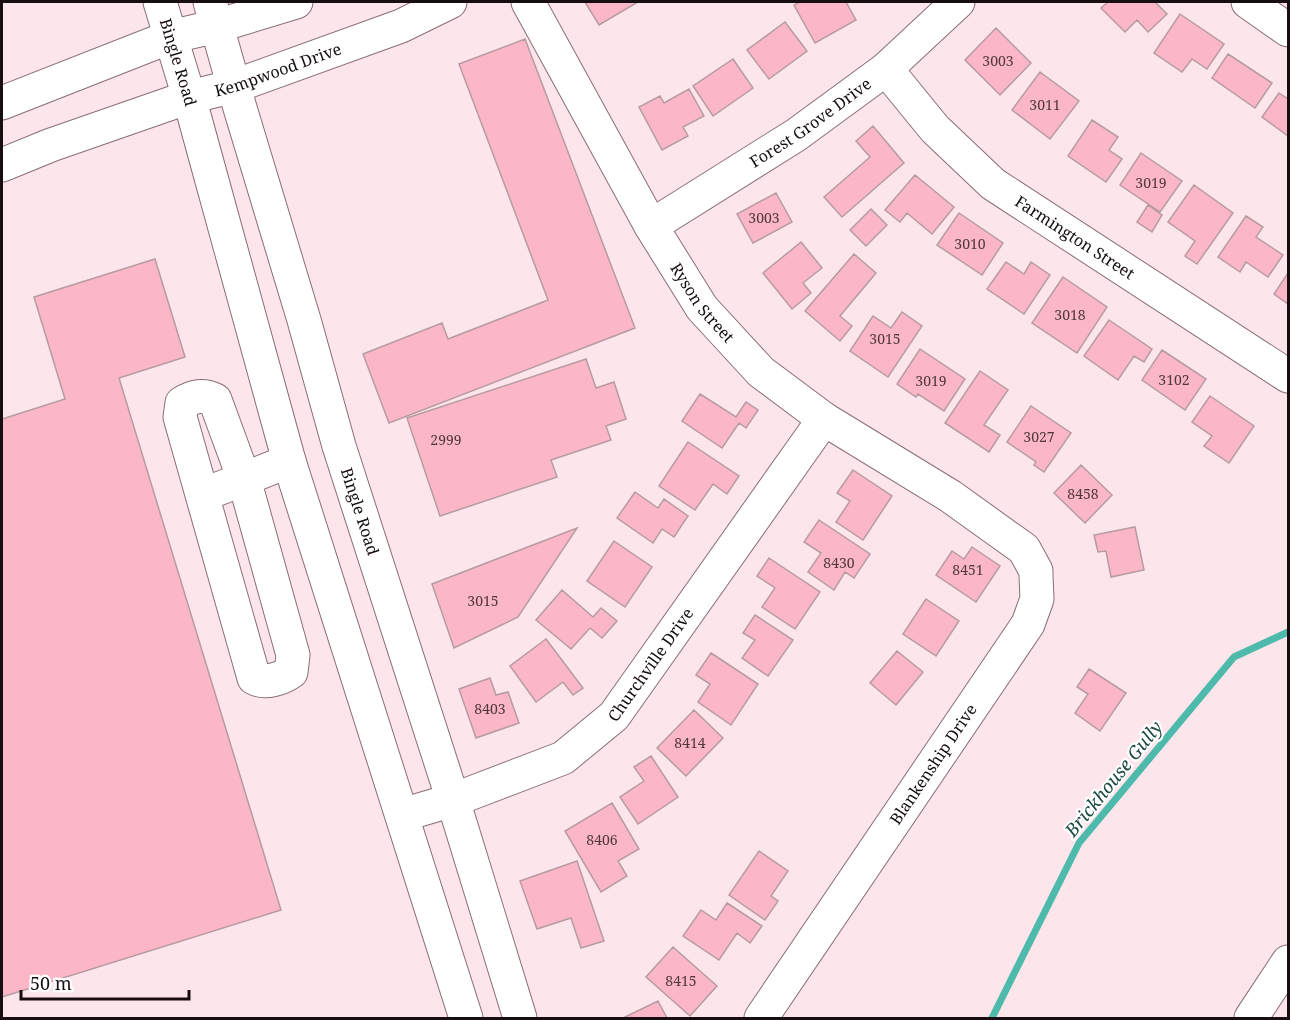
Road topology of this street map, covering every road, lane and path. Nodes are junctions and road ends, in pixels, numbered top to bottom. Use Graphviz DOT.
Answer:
graph roads {
  1 [pos="160,2"];
  2 [pos="296,2"];
  3 [pos="450,2"];
  4 [pos="528,2"];
  5 [pos="958,2"];
  6 [pos="1248,2"];
  7 [pos="214,14"];
  8 [pos="1288,30"];
  9 [pos="170,37"];
  10 [pos="886,69"];
  11 [pos="235,86"];
  12 [pos="189,97"];
  13 [pos="2,103"];
  14 [pos="2,165"];
  15 [pos="651,226"];
  16 [pos="1288,376"];
  17 [pos="824,419"];
  18 [pos="339,446"];
  19 [pos="290,461"];
  20 [pos="244,479"];
  21 [pos="202,495"];
  22 [pos="976,515"];
  23 [pos="453,800"];
  24 [pos="402,815"];
  25 [pos="1288,962"];
  26 [pos="466,1018"];
  27 [pos="520,1018"];
  28 [pos="760,1018"];
  29 [pos="1251,1018"];
  1 -- 9 [label="main road, Bingle Road"];
  2 -- 7 [label="main road"];
  3 -- 11 [label="main road, Kempwood Drive"];
  4 -- 15 [label="main road, Ryson Street"];
  5 -- 10 [label="main road, Forest Grove Drive"];
  6 -- 8 [label="main road"];
  7 -- 9 [label="main road"];
  7 -- 11 [label="main road, Bingle Road"];
  9 -- 12 [label="main road, Bingle Road"];
  9 -- 13 [label="main road"];
  10 -- 15 [label="main road, Forest Grove Drive"];
  10 -- 16 [label="main road, Farmington Street"];
  11 -- 12 [label="main road, Kempwood Drive"];
  11 -- 18 [label="main road, Bingle Road"];
  12 -- 14 [label="main road, Kempwood Drive"];
  12 -- 19 [label="main road, Bingle Road"];
  15 -- 17 [label="main road, Ryson Street"];
  17 -- 22 [label="main road, Ryson Street"];
  17 -- 23 [label="main road, Churchville Drive"];
  18 -- 19 [label="main road"];
  18 -- 23 [label="main road, Bingle Road"];
  19 -- 20 [label="main road"];
  19 -- 24 [label="main road, Bingle Road"];
  20 -- 21 [label="main road"];
  20 -- 21 [label="main road"];
  20 -- 21 [label="main road"];
  22 -- 28 [label="main road, Blankenship Drive"];
  23 -- 24 [label="main road, Churchville Drive"];
  23 -- 27 [label="main road, Bingle Road"];
  24 -- 26 [label="main road, Bingle Road"];
  25 -- 29 [label="main road"];
}
